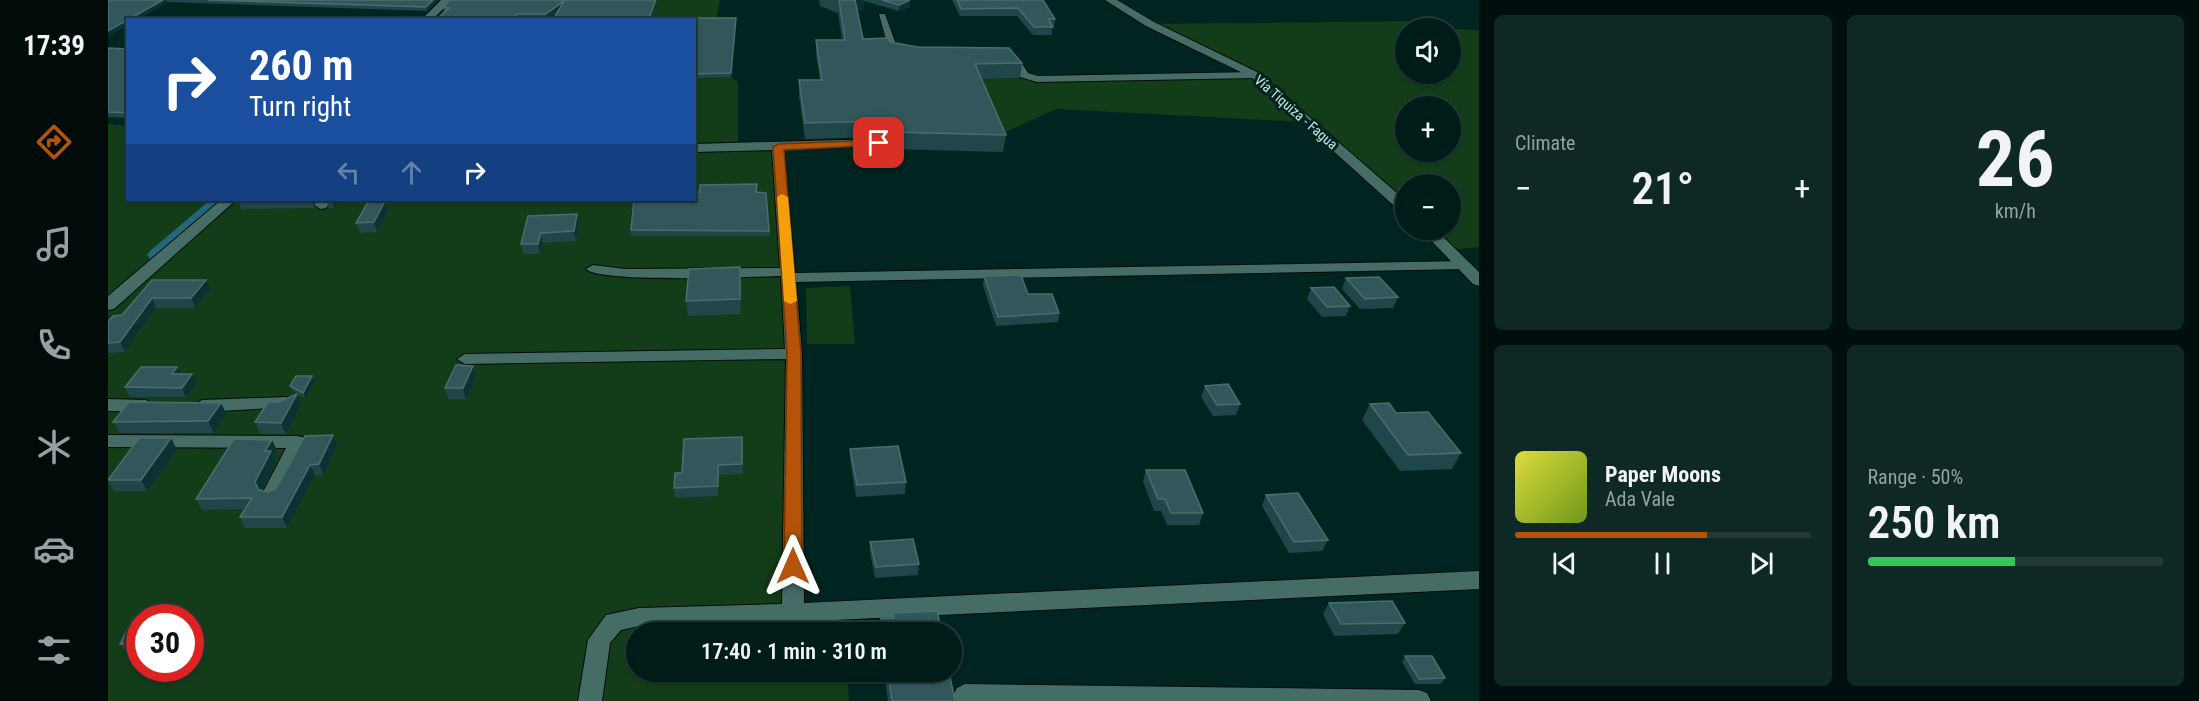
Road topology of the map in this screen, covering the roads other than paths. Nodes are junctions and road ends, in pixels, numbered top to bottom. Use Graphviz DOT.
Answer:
graph roads {
  1 [pos="447,0"];
  2 [pos="1110,0"];
  3 [pos="882,16"];
  4 [pos="428,18"];
  5 [pos="916,56"];
  6 [pos="999,56"];
  7 [pos="1255,75"];
  8 [pos="879,143"];
  9 [pos="778,147"];
  10 [pos="696,148"];
  11 [pos="1395,198"];
  12 [pos="228,201"];
  13 [pos="1439,240"];
  14 [pos="1465,265"];
  15 [pos="593,270"];
  16 [pos="788,275"];
  17 [pos="1479,281"];
  18 [pos="108,305"];
  19 [pos="794,354"];
  20 [pos="465,359"];
  21 [pos="294,399"];
  22 [pos="108,405"];
  23 [pos="166,406"];
  24 [pos="188,406"];
  25 [pos="108,441"];
  26 [pos="272,494"];
  27 [pos="1479,580"];
  28 [pos="793,613"];
  29 [pos="965,695"];
  30 [pos="590,701"];
  31 [pos="1419,701"];
  1 -- 4 [label="street"];
  2 -- 7 [label="street, Vía Tiquiza - Fagua"];
  3 -- 5 [label="street"];
  6 -- 7 [label="street"];
  7 -- 11 [label="street, Vía Tiquiza - Fagua"];
  8 -- 9 [label="street"];
  9 -- 10 [label="street"];
  9 -- 16 [label="street"];
  12 -- 18 [label="street"];
  13 -- 14 [label="street"];
  14 -- 16 [label="street"];
  14 -- 17 [label="street"];
  15 -- 16 [label="street"];
  16 -- 19 [label="street"];
  19 -- 20 [label="street"];
  19 -- 28 [label="street"];
  21 -- 24 [label="street"];
  22 -- 23 [label="street"];
  25 -- 26 [label="street"];
  27 -- 28 [label="street"];
  28 -- 30 [label="street"];
  29 -- 31 [label="street"];
}
